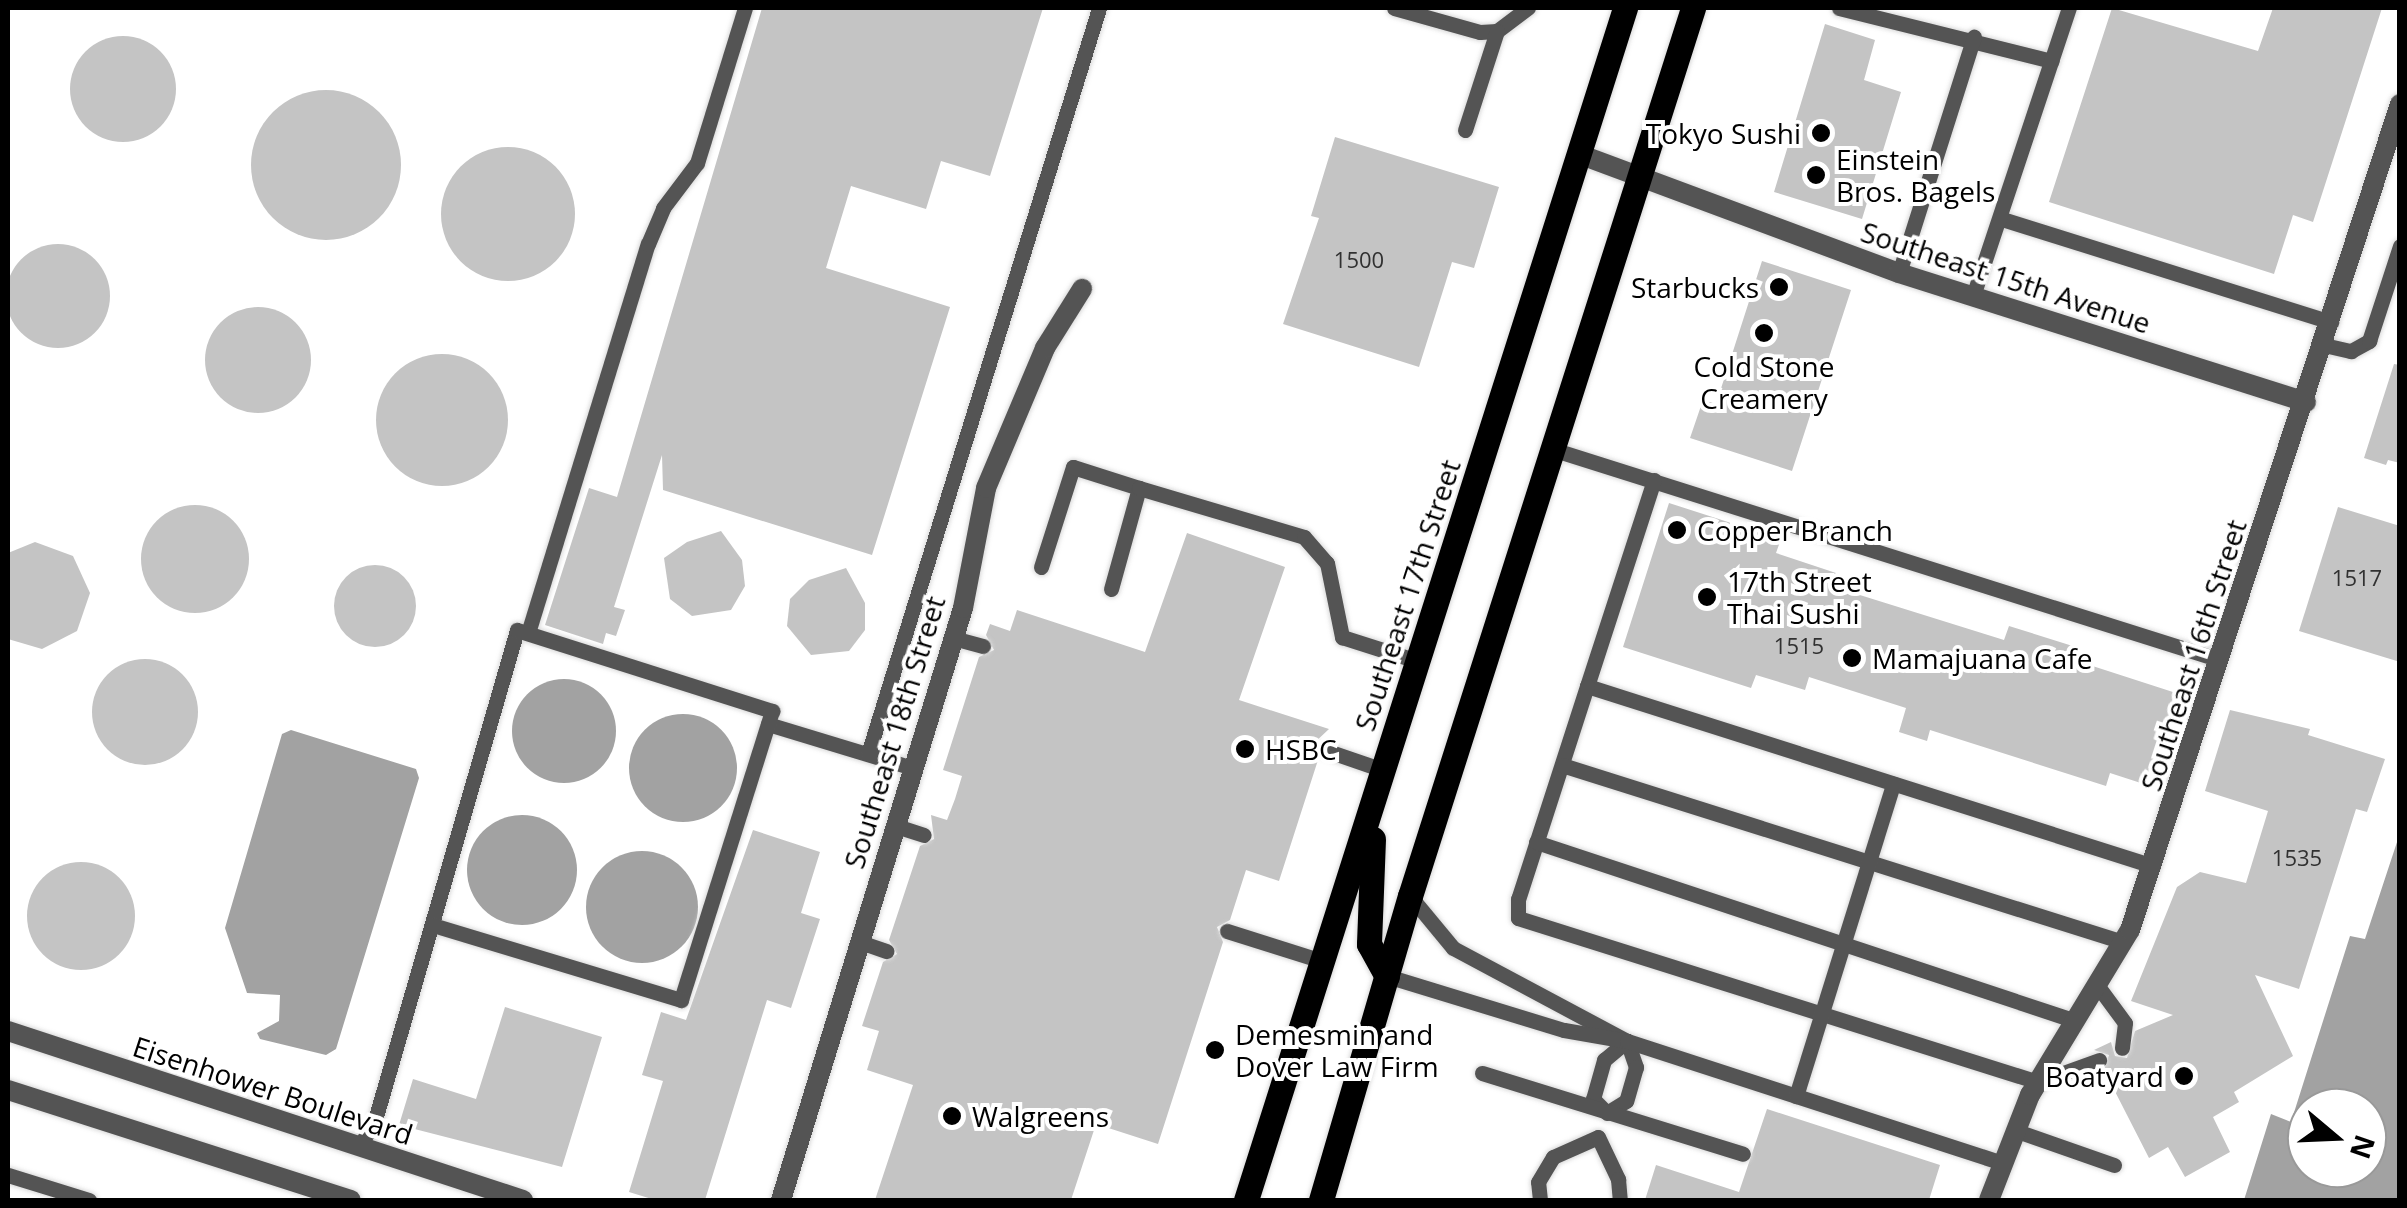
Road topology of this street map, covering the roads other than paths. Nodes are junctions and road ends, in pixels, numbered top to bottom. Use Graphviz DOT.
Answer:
graph roads {
  1 [pos="744,8"];
  2 [pos="1100,8"];
  3 [pos="1394,8"];
  4 [pos="1528,8"];
  5 [pos="1624,8"];
  6 [pos="1692,8"];
  7 [pos="1839,8"];
  8 [pos="2068,8"];
  9 [pos="1497,30"];
  10 [pos="1974,37"];
  11 [pos="2052,61"];
  12 [pos="2400,104"];
  13 [pos="1465,130"];
  14 [pos="1579,154"];
  15 [pos="1639,179"];
  16 [pos="2002,219"];
  17 [pos="2400,246"];
  18 [pos="1899,272"];
  19 [pos="1082,290"];
  20 [pos="1973,296"];
  21 [pos="2331,322"];
  22 [pos="2324,344"];
  23 [pos="2306,402"];
  24 [pos="1556,450"];
  25 [pos="1654,480"];
  26 [pos="1140,488"];
  27 [pos="1041,567"];
  28 [pos="1111,589"];
  29 [pos="528,633"];
  30 [pos="953,638"];
  31 [pos="983,646"];
  32 [pos="2218,660"];
  33 [pos="1417,662"];
  34 [pos="1587,686"];
  35 [pos="768,724"];
  36 [pos="1322,749"];
  37 [pos="868,754"];
  38 [pos="1562,764"];
  39 [pos="914,768"];
  40 [pos="1380,779"];
  41 [pos="1893,784"];
  42 [pos="896,826"];
  43 [pos="924,835"];
  44 [pos="1536,842"];
  45 [pos="1868,862"];
  46 [pos="2152,866"];
  47 [pos="1410,896"];
  48 [pos="432,926"];
  49 [pos="1227,931"];
  50 [pos="860,942"];
  51 [pos="2123,942"];
  52 [pos="1841,944"];
  53 [pos="886,951"];
  54 [pos="1322,961"];
  55 [pos="1387,976"];
  56 [pos="2097,985"];
  57 [pos="1818,1016"];
  58 [pos="2076,1020"];
  59 [pos="8,1030"];
  60 [pos="1626,1040"];
  61 [pos="2122,1048"];
  62 [pos="2099,1060"];
  63 [pos="1482,1073"];
  64 [pos="2038,1082"];
  65 [pos="8,1090"];
  66 [pos="1796,1096"];
  67 [pos="1607,1113"];
  68 [pos="2014,1130"];
  69 [pos="1598,1137"];
  70 [pos="359,1147"];
  71 [pos="1743,1154"];
  72 [pos="2000,1162"];
  73 [pos="2114,1165"];
  74 [pos="8,1175"];
  75 [pos="89,1200"];
  76 [pos="352,1200"];
  77 [pos="523,1200"];
  78 [pos="780,1200"];
  79 [pos="1246,1200"];
  80 [pos="1321,1200"];
  81 [pos="1540,1200"];
  82 [pos="1620,1200"];
  83 [pos="1992,1200"];
  1 -- 29 [label="lane"];
  2 -- 37 [label="lane"];
  3 -- 9 [label="lane"];
  4 -- 9 [label="lane"];
  5 -- 14 [label="main road, Southeast 17th Street"];
  6 -- 15 [label="main road"];
  7 -- 10 [label="lane"];
  8 -- 11 [label="lane"];
  9 -- 13 [label="lane"];
  10 -- 11 [label="lane"];
  10 -- 18 [label="lane"];
  11 -- 16 [label="lane"];
  12 -- 21 [label="street, Southeast 16th Street"];
  14 -- 15 [label="street, Southeast 15th Avenue"];
  14 -- 33 [label="main road, Southeast 17th Street"];
  15 -- 18 [label="street, Southeast 15th Avenue"];
  15 -- 24 [label="main road"];
  16 -- 20 [label="lane"];
  16 -- 21 [label="lane"];
  17 -- 22 [label="lane"];
  18 -- 20 [label="street, Southeast 15th Avenue"];
  19 -- 30 [label="street, Southeast 18th Street"];
  20 -- 23 [label="street, Southeast 15th Avenue"];
  21 -- 22 [label="street, Southeast 16th Street"];
  22 -- 23 [label="street, Southeast 16th Street"];
  23 -- 32 [label="street, Southeast 16th Street"];
  24 -- 25 [label="lane"];
  24 -- 47 [label="main road"];
  25 -- 32 [label="lane"];
  25 -- 34 [label="lane"];
  26 -- 27 [label="lane"];
  26 -- 28 [label="lane"];
  26 -- 33 [label="lane"];
  29 -- 35 [label="lane"];
  29 -- 48 [label="lane"];
  30 -- 31 [label="lane"];
  30 -- 39 [label="street, Southeast 18th Street"];
  32 -- 46 [label="street, Southeast 16th Street"];
  33 -- 40 [label="main road, Southeast 17th Street"];
  34 -- 38 [label="lane"];
  34 -- 41 [label="lane"];
  35 -- 37 [label="lane"];
  35 -- 48 [label="lane"];
  36 -- 40 [label="lane"];
  37 -- 39 [label="lane"];
  38 -- 44 [label="lane"];
  38 -- 45 [label="lane"];
  39 -- 42 [label="street, Southeast 18th Street"];
  40 -- 54 [label="main road, Southeast 17th Street"];
  40 -- 55 [label="main road"];
  41 -- 45 [label="lane"];
  41 -- 46 [label="lane"];
  42 -- 43 [label="lane"];
  42 -- 50 [label="street, Southeast 18th Street"];
  44 -- 52 [label="lane"];
  44 -- 57 [label="lane"];
  45 -- 51 [label="lane"];
  45 -- 52 [label="lane"];
  46 -- 51 [label="street, Southeast 16th Street"];
  47 -- 55 [label="main road"];
  47 -- 60 [label="lane"];
  48 -- 70 [label="lane"];
  49 -- 54 [label="lane"];
  50 -- 53 [label="lane"];
  50 -- 78 [label="street, Southeast 18th Street"];
  51 -- 56 [label="street, Southeast 16th Street"];
  52 -- 57 [label="lane"];
  52 -- 58 [label="lane"];
  54 -- 79 [label="main road, Southeast 17th Street"];
  55 -- 60 [label="lane"];
  55 -- 80 [label="main road"];
  56 -- 58 [label="street, Southeast 16th Street"];
  56 -- 61 [label="lane"];
  57 -- 64 [label="lane"];
  57 -- 66 [label="lane"];
  58 -- 64 [label="street, Southeast 16th Street"];
  59 -- 70 [label="street, Eisenhower Boulevard"];
  60 -- 66 [label="lane"];
  60 -- 67 [label="lane"];
  60 -- 67 [label="lane"];
  62 -- 64 [label="lane"];
  63 -- 67 [label="lane"];
  64 -- 68 [label="street, Southeast 16th Street"];
  65 -- 76 [label="street"];
  66 -- 72 [label="lane"];
  67 -- 69 [label="lane"];
  67 -- 71 [label="lane"];
  68 -- 72 [label="street, Southeast 16th Street"];
  68 -- 73 [label="lane"];
  69 -- 81 [label="lane"];
  69 -- 82 [label="lane"];
  70 -- 77 [label="street, Eisenhower Boulevard"];
  72 -- 83 [label="street, Southeast 16th Street"];
  74 -- 75 [label="lane"];
}
